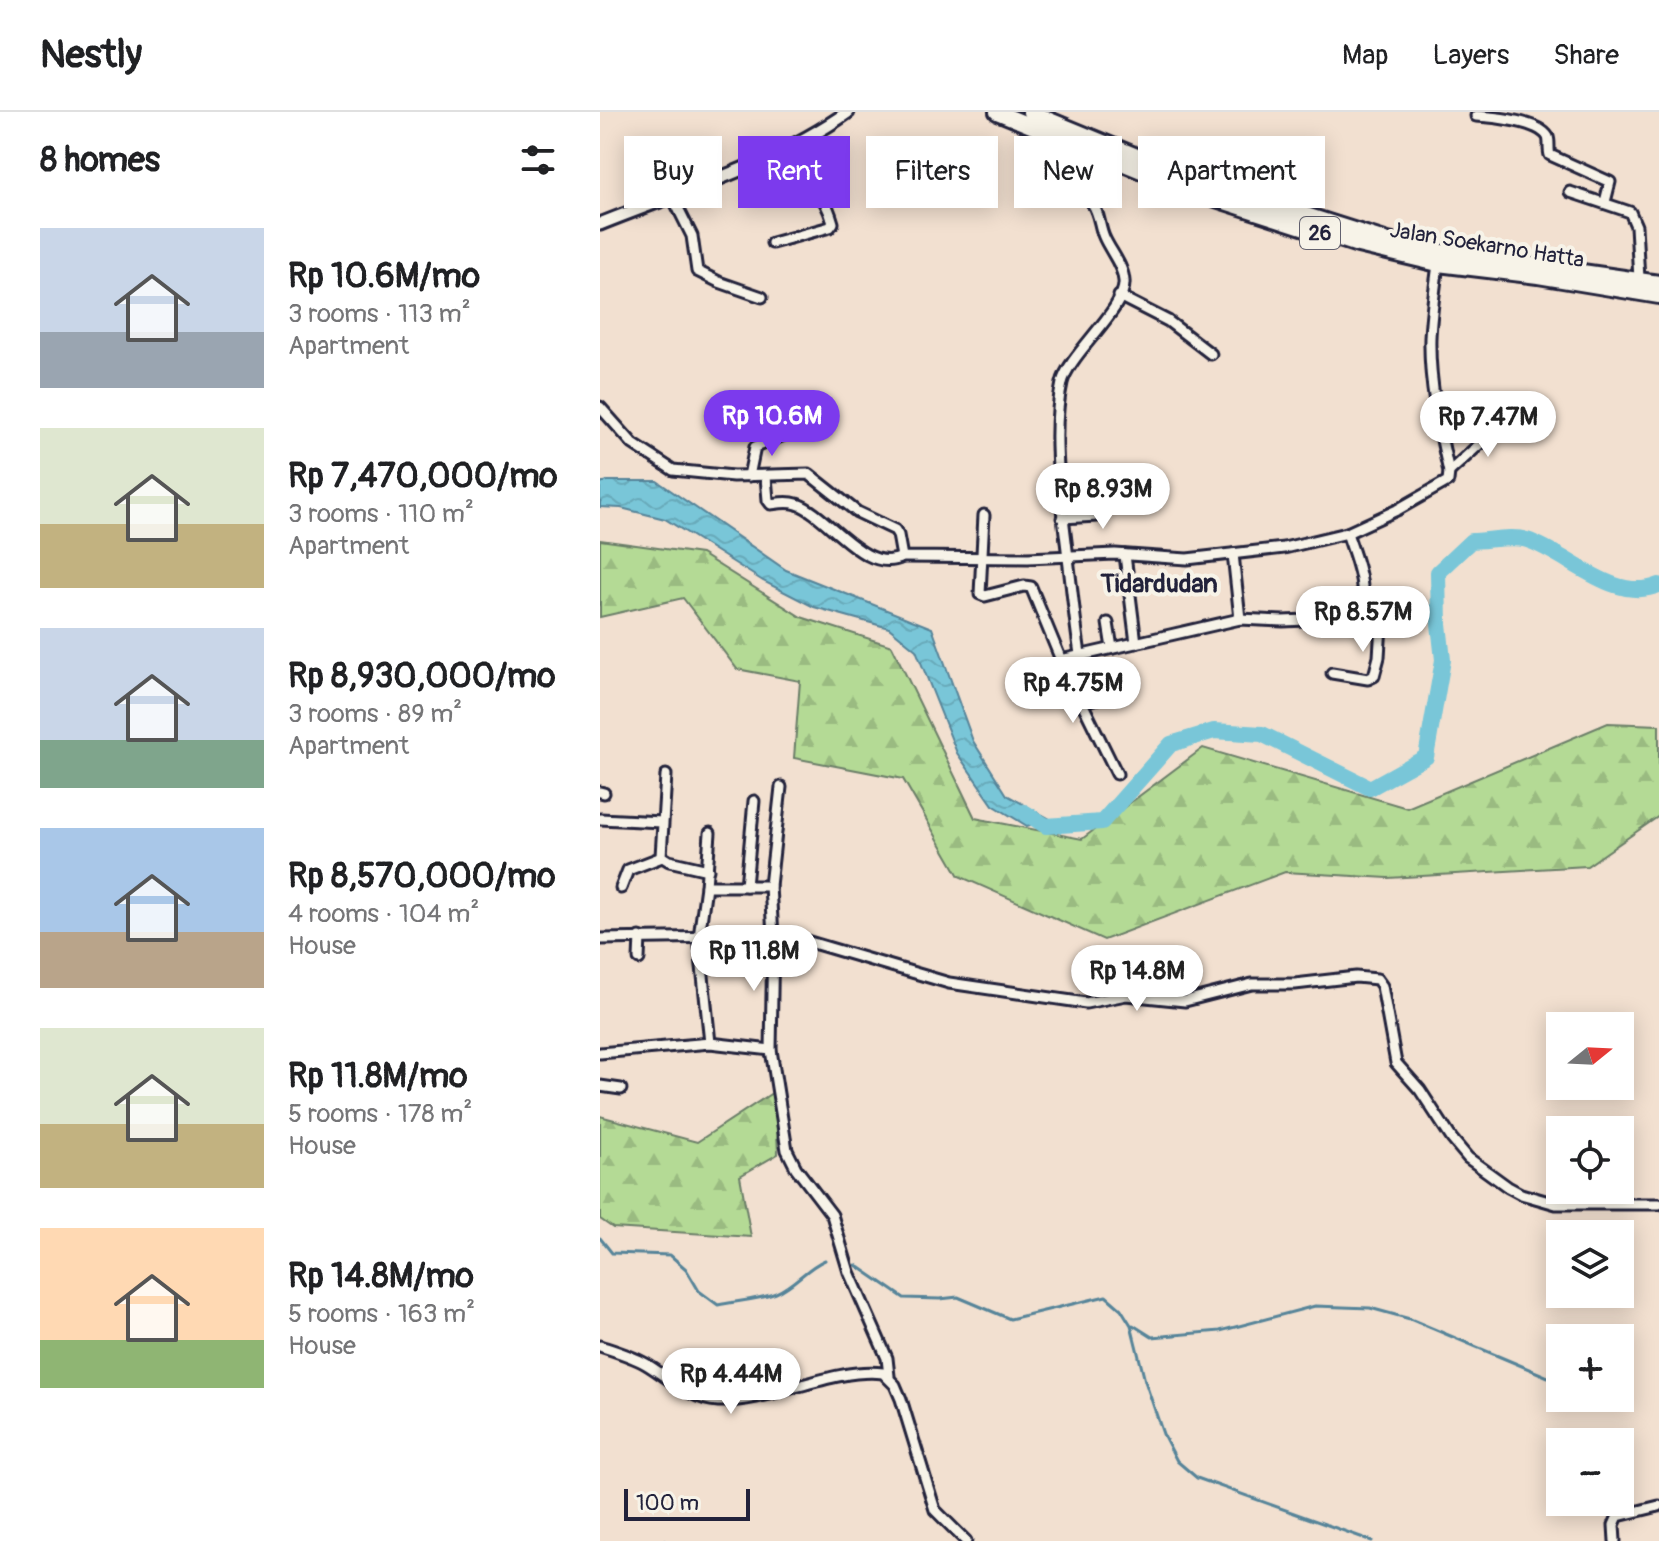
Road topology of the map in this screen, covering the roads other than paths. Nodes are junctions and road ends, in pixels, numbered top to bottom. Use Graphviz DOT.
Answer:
graph roads {
  1 [pos="848,112"];
  2 [pos="997,112"];
  3 [pos="1030,112"];
  4 [pos="1476,116"];
  5 [pos="1051,134"];
  6 [pos="810,136"];
  7 [pos="1570,192"];
  8 [pos="1605,202"];
  9 [pos="641,208"];
  10 [pos="678,208"];
  11 [pos="827,208"];
  12 [pos="600,224"];
  13 [pos="772,243"];
  14 [pos="1438,264"];
  15 [pos="1639,279"];
  16 [pos="1659,283"];
  17 [pos="1119,296"];
  18 [pos="1659,296"];
  19 [pos="762,297"];
  20 [pos="1211,354"];
  21 [pos="600,407"];
  22 [pos="1504,422"];
  23 [pos="786,434"];
  24 [pos="1449,472"];
  25 [pos="749,476"];
  26 [pos="766,477"];
  27 [pos="1128,492"];
  28 [pos="984,515"];
  29 [pos="1062,518"];
  30 [pos="1347,533"];
  31 [pos="1233,554"];
  32 [pos="1125,555"];
  33 [pos="1068,556"];
  34 [pos="902,557"];
  35 [pos="981,557"];
  36 [pos="1358,613"];
  37 [pos="1240,619"];
  38 [pos="1108,623"];
  39 [pos="1136,643"];
  40 [pos="1112,648"];
  41 [pos="1080,654"];
  42 [pos="1061,660"];
  43 [pos="1332,673"];
  44 [pos="1120,693"];
  45 [pos="1081,702"];
  46 [pos="1117,774"];
  47 [pos="666,775"];
  48 [pos="781,787"];
  49 [pos="754,801"];
  50 [pos="600,819"];
  51 [pos="662,822"];
  52 [pos="710,833"];
  53 [pos="662,857"];
  54 [pos="708,870"];
  55 [pos="706,886"];
  56 [pos="746,886"];
  57 [pos="770,886"];
  58 [pos="621,888"];
  59 [pos="773,936"];
  60 [pos="640,937"];
  61 [pos="699,937"];
  62 [pos="600,939"];
  63 [pos="639,959"];
  64 [pos="710,1043"];
  65 [pos="771,1050"];
  66 [pos="600,1053"];
  67 [pos="600,1086"];
  68 [pos="621,1089"];
  69 [pos="1659,1204"];
  70 [pos="600,1346"];
  71 [pos="889,1376"];
  72 [pos="1659,1506"];
  73 [pos="966,1541"];
  74 [pos="1615,1541"];
  1 -- 6 [label="street"];
  2 -- 5 [label="highway, Jalan Soekarno Hatta / 26"];
  3 -- 15 [label="highway, Jalan Soekarno Hatta / 26"];
  4 -- 8 [label="street"];
  5 -- 14 [label="highway, Jalan Soekarno Hatta / 26"];
  5 -- 17 [label="street"];
  7 -- 8 [label="street"];
  8 -- 15 [label="street"];
  9 -- 12 [label="street"];
  10 -- 19 [label="street"];
  11 -- 13 [label="street"];
  14 -- 18 [label="highway, Jalan Soekarno Hatta / 26"];
  14 -- 24 [label="street"];
  15 -- 16 [label="highway, Jalan Soekarno Hatta / 26"];
  17 -- 20 [label="street"];
  17 -- 29 [label="street"];
  21 -- 25 [label="street"];
  22 -- 24 [label="street"];
  23 -- 25 [label="street"];
  24 -- 30 [label="street"];
  25 -- 26 [label="street"];
  26 -- 34 [label="street"];
  26 -- 34 [label="street"];
  27 -- 29 [label="street"];
  28 -- 35 [label="street"];
  29 -- 33 [label="street"];
  30 -- 31 [label="street"];
  30 -- 36 [label="street"];
  31 -- 32 [label="street"];
  31 -- 37 [label="street"];
  32 -- 33 [label="street"];
  32 -- 39 [label="street"];
  33 -- 35 [label="street"];
  33 -- 41 [label="street"];
  34 -- 35 [label="street"];
  35 -- 42 [label="street"];
  36 -- 37 [label="street"];
  36 -- 43 [label="street"];
  37 -- 39 [label="street"];
  38 -- 40 [label="street"];
  39 -- 40 [label="street"];
  40 -- 41 [label="street"];
  41 -- 42 [label="street"];
  42 -- 45 [label="street"];
  44 -- 45 [label="street"];
  45 -- 46 [label="street"];
  47 -- 51 [label="street"];
  48 -- 57 [label="street"];
  49 -- 56 [label="street"];
  50 -- 51 [label="street"];
  51 -- 53 [label="street"];
  52 -- 54 [label="street"];
  53 -- 54 [label="street"];
  53 -- 58 [label="street"];
  54 -- 55 [label="street"];
  55 -- 56 [label="street"];
  55 -- 61 [label="street"];
  56 -- 57 [label="street"];
  57 -- 59 [label="street"];
  59 -- 61 [label="street"];
  59 -- 65 [label="street"];
  59 -- 69 [label="street"];
  60 -- 61 [label="street"];
  60 -- 62 [label="street"];
  60 -- 63 [label="street"];
  61 -- 64 [label="street"];
  64 -- 65 [label="street"];
  64 -- 66 [label="street"];
  65 -- 71 [label="street"];
  67 -- 68 [label="street"];
  70 -- 71 [label="street"];
  71 -- 73 [label="street"];
  72 -- 74 [label="street"];
}
